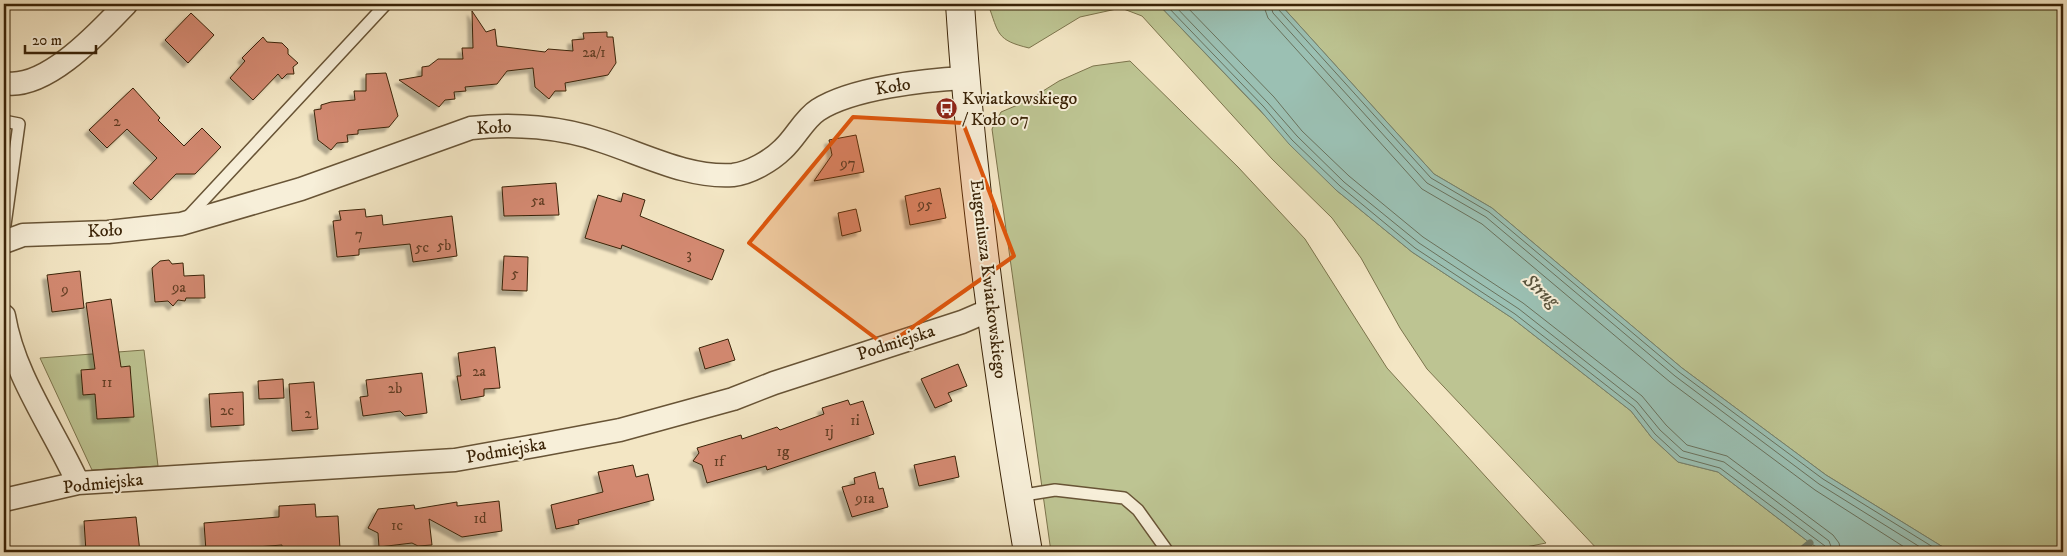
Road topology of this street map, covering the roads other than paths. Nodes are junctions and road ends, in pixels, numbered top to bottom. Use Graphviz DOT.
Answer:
graph roads {
  1 [pos="126,4"];
  2 [pos="386,4"];
  3 [pos="960,4"];
  4 [pos="965,78"];
  5 [pos="4,83"];
  6 [pos="4,121"];
  7 [pos="181,224"];
  8 [pos="4,232"];
  9 [pos="4,242"];
  10 [pos="990,310"];
  11 [pos="4,316"];
  12 [pos="4,359"];
  13 [pos="27,382"];
  14 [pos="78,484"];
  15 [pos="1018,496"];
  16 [pos="4,500"];
  17 [pos="1028,552"];
  18 [pos="1168,552"];
  1 -- 5 [label="street"];
  2 -- 7 [label="lane"];
  3 -- 4 [label="street, Eugeniusza Kwiatkowskiego"];
  4 -- 7 [label="street, Koło"];
  4 -- 10 [label="street, Eugeniusza Kwiatkowskiego"];
  6 -- 8 [label="lane"];
  7 -- 9 [label="street, Koło"];
  10 -- 14 [label="street, Podmiejska"];
  10 -- 15 [label="street, Eugeniusza Kwiatkowskiego"];
  11 -- 13 [label="street"];
  12 -- 13 [label="lane"];
  13 -- 14 [label="street"];
  14 -- 16 [label="street, Podmiejska"];
  15 -- 17 [label="street, Eugeniusza Kwiatkowskiego"];
  15 -- 18 [label="lane"];
}
